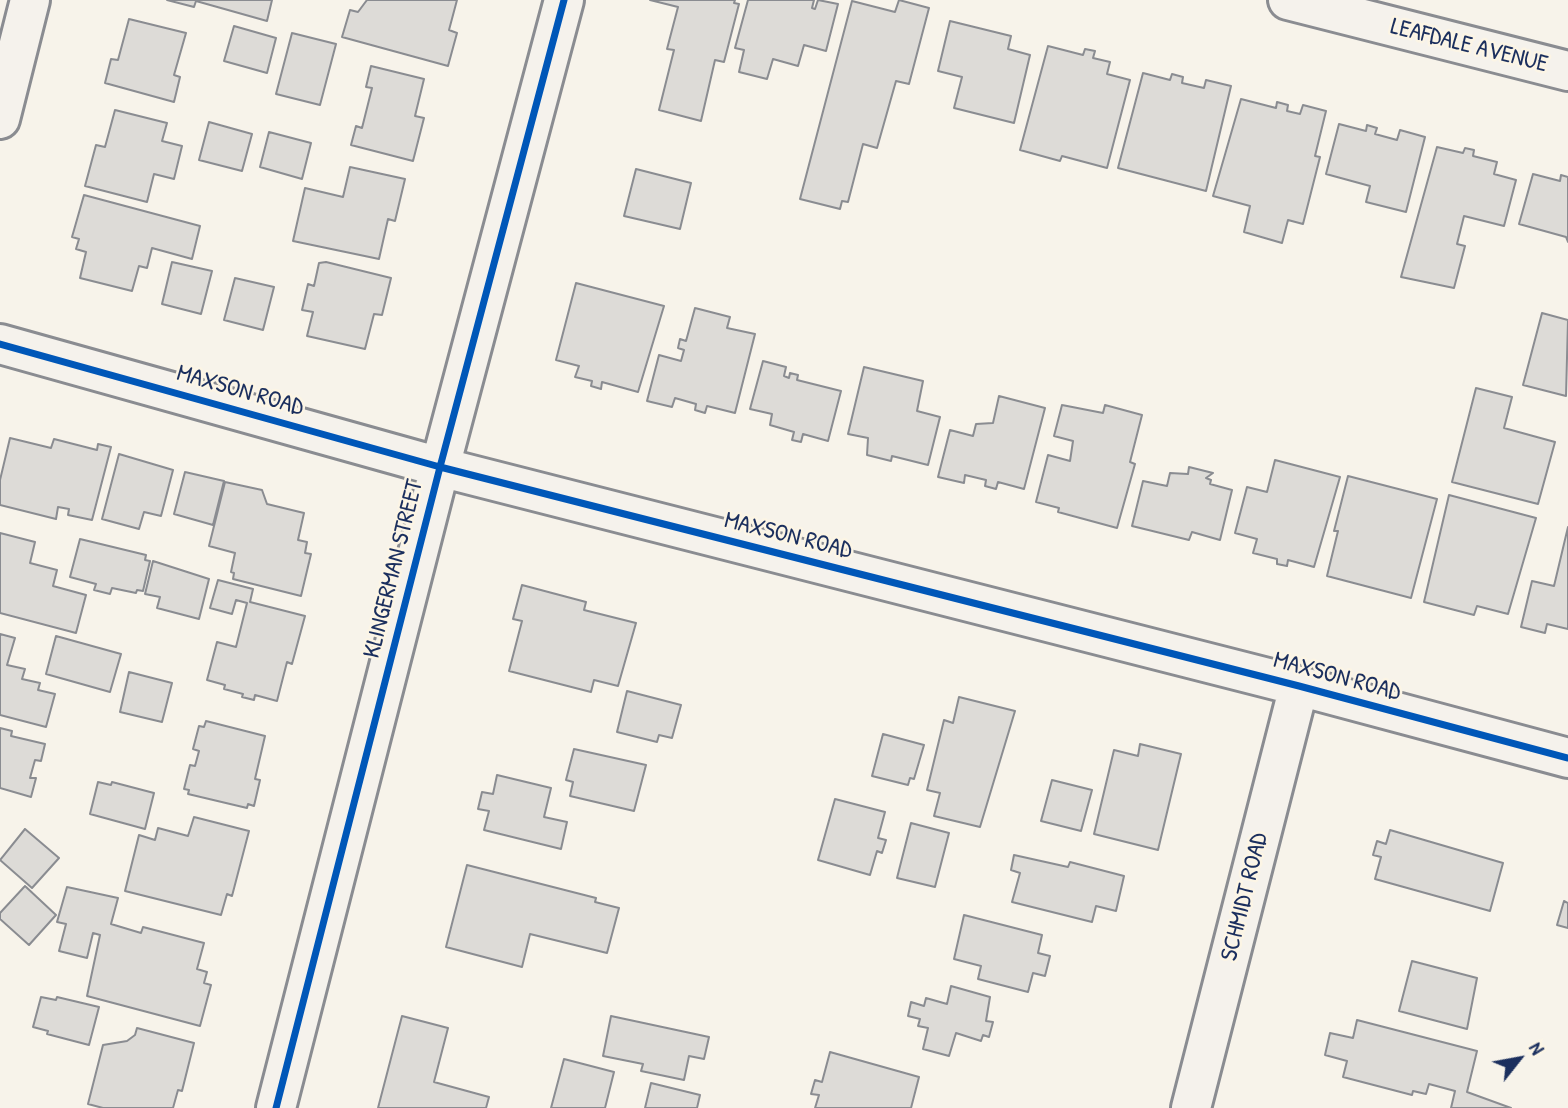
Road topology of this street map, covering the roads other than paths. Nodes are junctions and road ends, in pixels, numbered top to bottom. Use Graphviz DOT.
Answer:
graph roads {
  1 [pos="30,0"];
  2 [pos="565,0"];
  3 [pos="1288,0"];
  4 [pos="1568,71"];
  5 [pos="0,119"];
  6 [pos="0,344"];
  7 [pos="440,467"];
  8 [pos="1299,686"];
  9 [pos="1568,758"];
  10 [pos="276,1108"];
  11 [pos="1191,1108"];
  1 -- 5 [label="street"];
  2 -- 7 [label="street, KLINGERMAN STREET"];
  3 -- 4 [label="street, LEAFDALE AVENUE"];
  6 -- 7 [label="street, MAXSON ROAD"];
  7 -- 8 [label="street, MAXSON ROAD"];
  7 -- 10 [label="street, KLINGERMAN STREET"];
  8 -- 9 [label="street, MAXSON ROAD"];
  8 -- 11 [label="street, SCHMIDT ROAD"];
}
